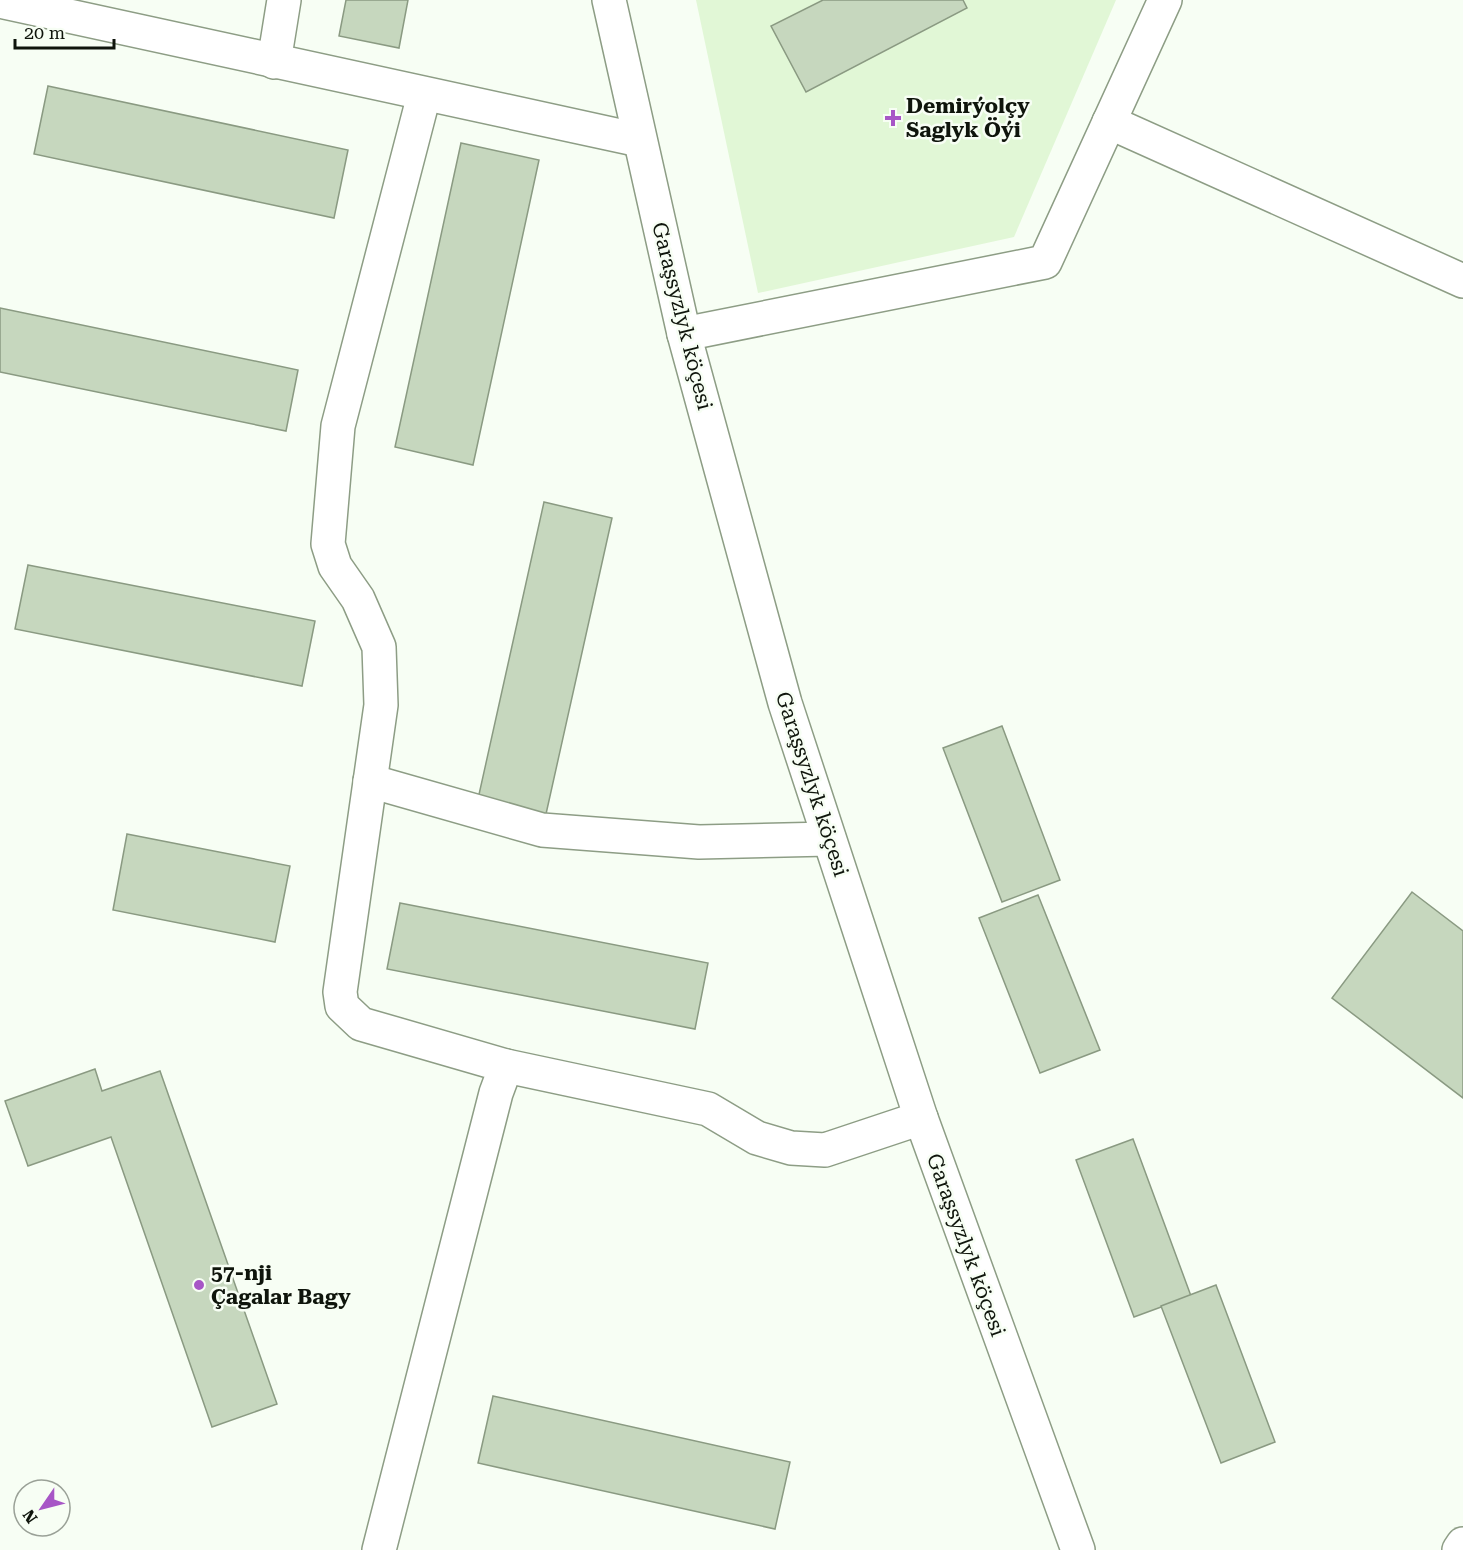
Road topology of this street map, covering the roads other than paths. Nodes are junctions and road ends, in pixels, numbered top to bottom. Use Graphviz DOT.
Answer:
graph roads {
  1 [pos="284,0"];
  2 [pos="609,0"];
  3 [pos="1165,0"];
  4 [pos="0,1"];
  5 [pos="274,62"];
  6 [pos="424,95"];
  7 [pos="1109,123"];
  8 [pos="639,140"];
  9 [pos="1463,281"];
  10 [pos="684,334"];
  11 [pos="370,781"];
  12 [pos="829,839"];
  13 [pos="506,1066"];
  14 [pos="921,1118"];
  15 [pos="1463,1544"];
  16 [pos="379,1550"];
  17 [pos="1078,1550"];
  18 [pos="1459,1550"];
  1 -- 5 [label="street"];
  2 -- 8 [label="street, Garaşsyzlyk köçesi"];
  3 -- 7 [label="street"];
  4 -- 5 [label="street"];
  5 -- 6 [label="street"];
  6 -- 8 [label="street"];
  6 -- 11 [label="street"];
  7 -- 9 [label="street"];
  7 -- 10 [label="street"];
  8 -- 10 [label="street, Garaşsyzlyk köçesi"];
  10 -- 12 [label="street, Garaşsyzlyk köçesi"];
  11 -- 12 [label="street"];
  11 -- 13 [label="street"];
  12 -- 14 [label="street, Garaşsyzlyk köçesi"];
  13 -- 14 [label="street"];
  13 -- 16 [label="street"];
  14 -- 17 [label="street, Garaşsyzlyk köçesi"];
  15 -- 18 [label="street"];
}
